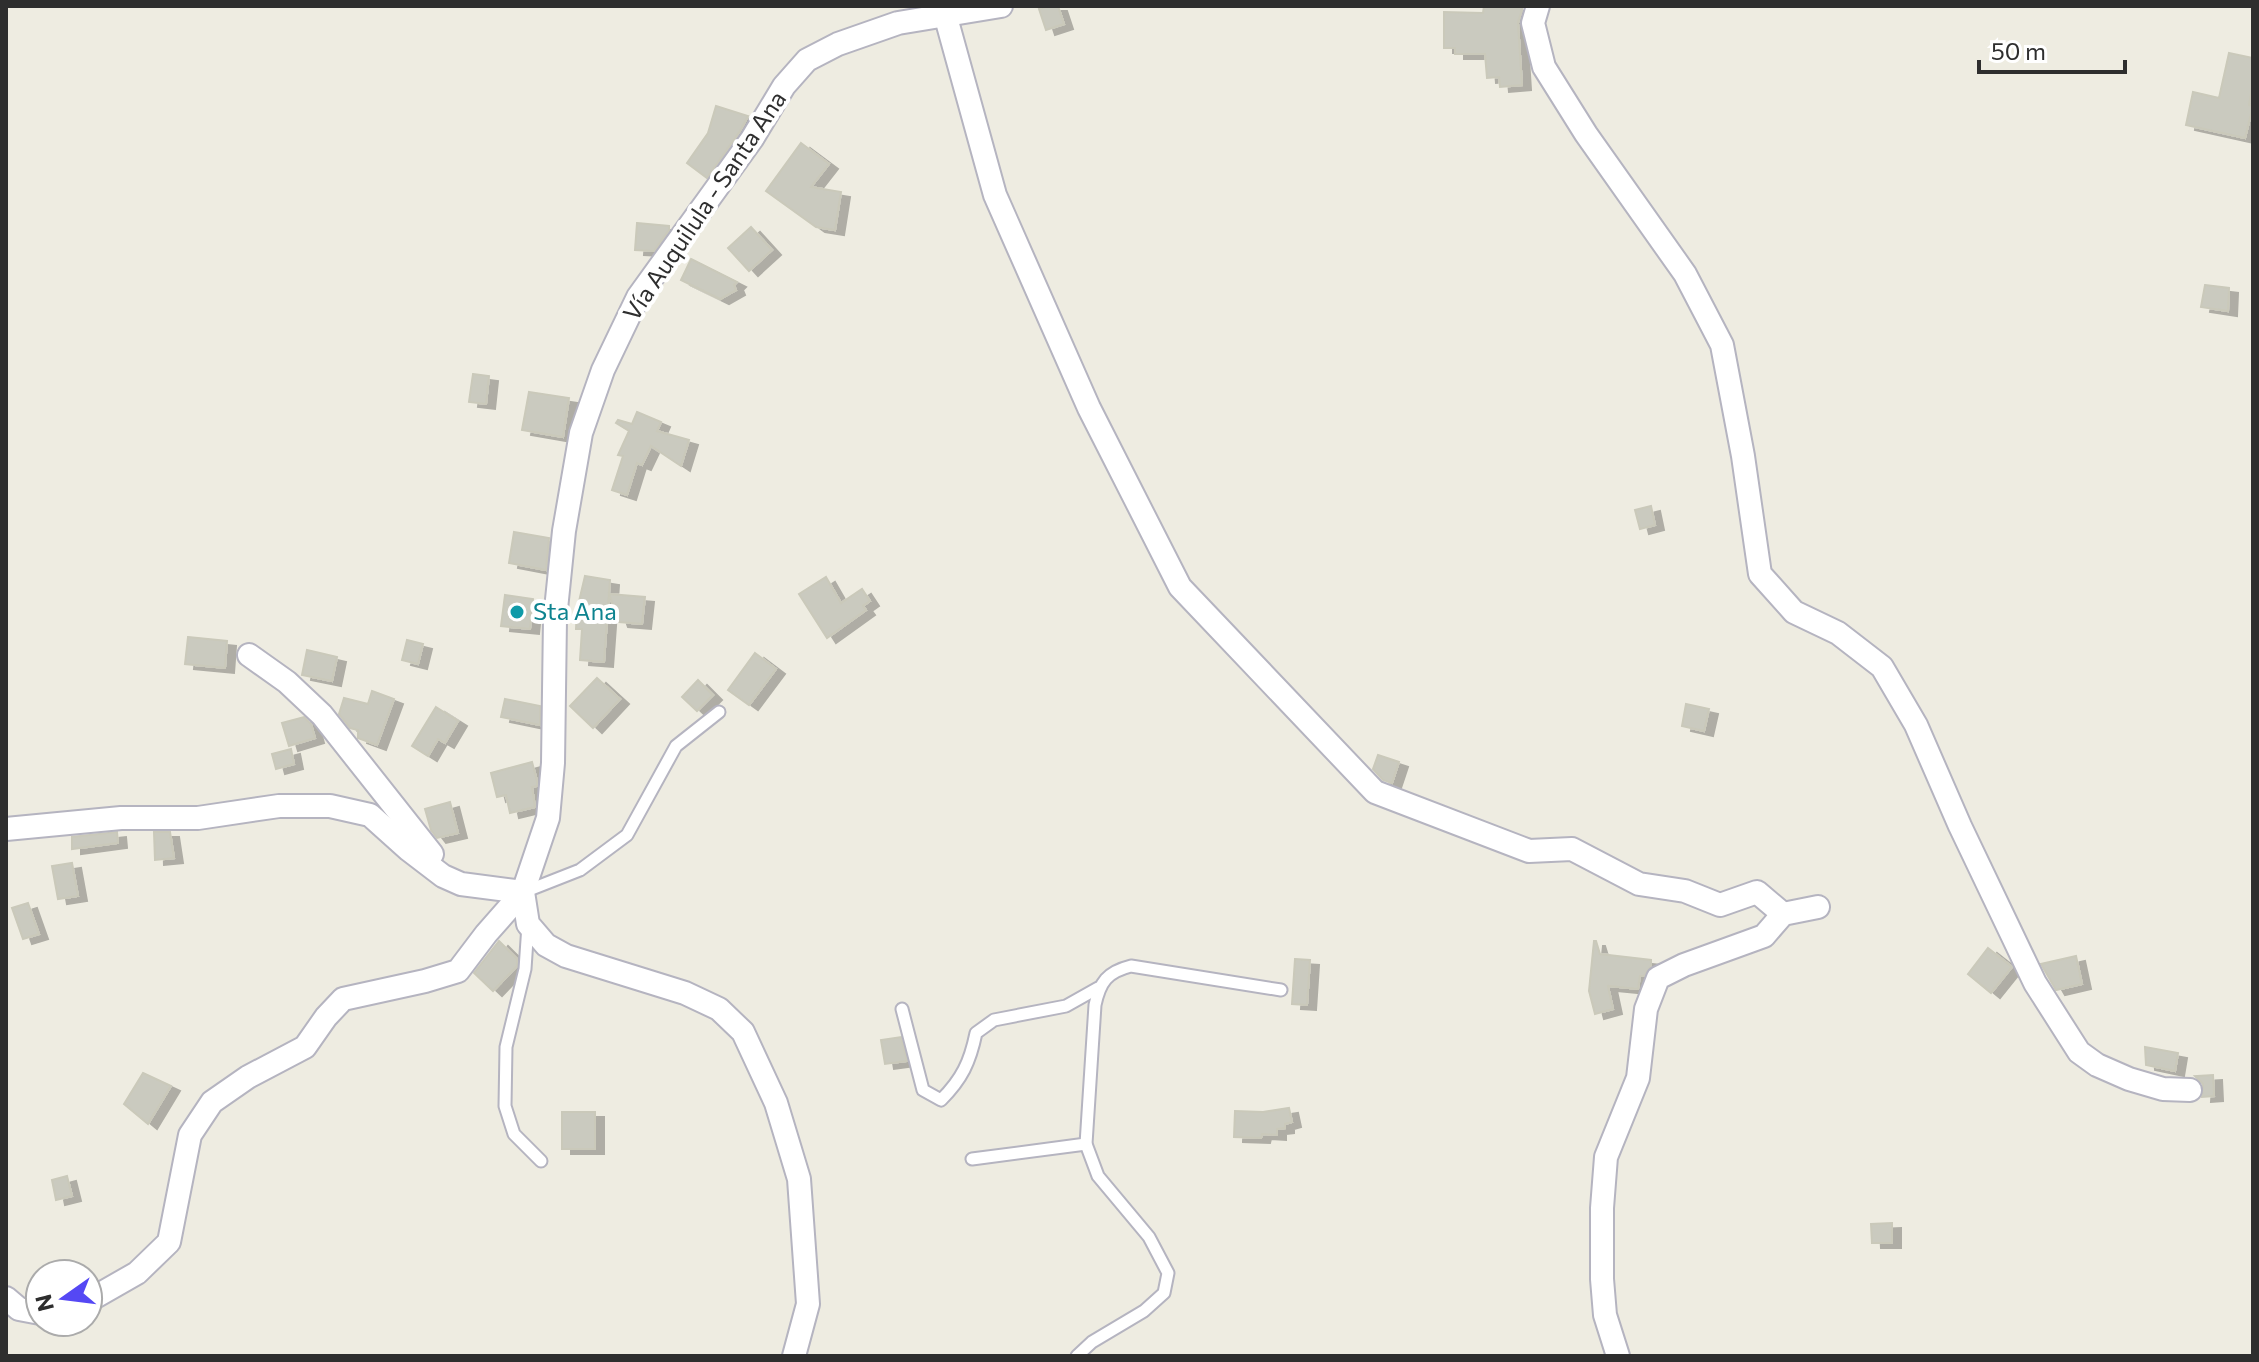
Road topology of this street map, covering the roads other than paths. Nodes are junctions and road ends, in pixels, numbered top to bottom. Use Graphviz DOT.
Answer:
graph roads {
  1 [pos="1001,6"];
  2 [pos="1538,6"];
  3 [pos="945,14"];
  4 [pos="249,655"];
  5 [pos="719,712"];
  6 [pos="6,829"];
  7 [pos="443,876"];
  8 [pos="523,892"];
  9 [pos="1818,907"];
  10 [pos="1783,914"];
  11 [pos="528,924"];
  12 [pos="1098,988"];
  13 [pos="1281,990"];
  14 [pos="902,1009"];
  15 [pos="2190,1090"];
  16 [pos="1086,1144"];
  17 [pos="972,1159"];
  18 [pos="541,1161"];
  19 [pos="104,1292"];
  20 [pos="6,1298"];
  21 [pos="24,1310"];
  22 [pos="794,1356"];
  23 [pos="1077,1356"];
  24 [pos="1618,1356"];
  1 -- 3 [label="street, Vía Auquilula - Santa Ana"];
  2 -- 15 [label="street"];
  3 -- 8 [label="street, Vía Auquilula - Santa Ana"];
  3 -- 10 [label="street"];
  4 -- 7 [label="street"];
  5 -- 8 [label="lane"];
  6 -- 7 [label="street"];
  7 -- 8 [label="street"];
  8 -- 11 [label="street, Vía Auquilula - Santa Ana"];
  8 -- 19 [label="street"];
  9 -- 10 [label="street"];
  10 -- 24 [label="street"];
  11 -- 18 [label="lane"];
  11 -- 22 [label="street"];
  12 -- 13 [label="lane"];
  12 -- 14 [label="lane"];
  12 -- 16 [label="lane"];
  16 -- 17 [label="lane"];
  16 -- 23 [label="lane"];
  20 -- 21 [label="street"];
}
